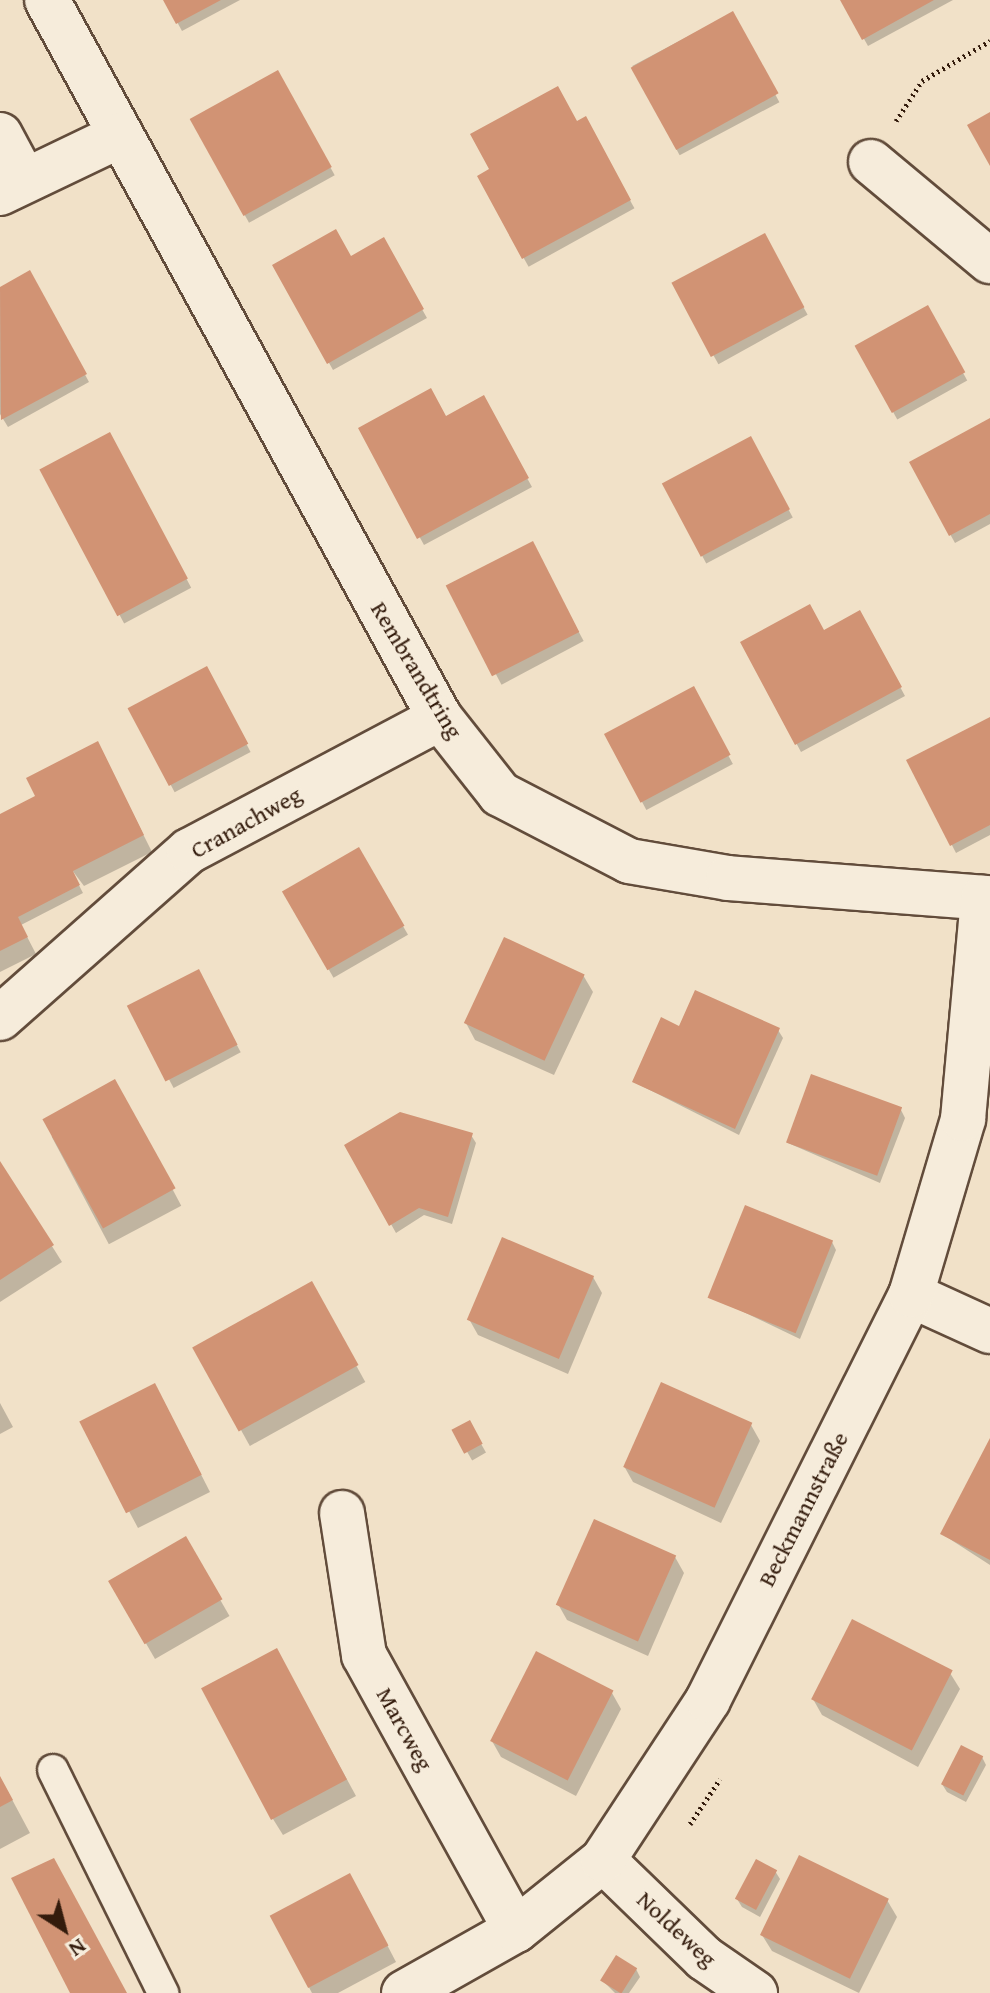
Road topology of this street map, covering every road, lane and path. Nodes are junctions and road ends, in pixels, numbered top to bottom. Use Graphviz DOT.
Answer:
graph roads {
  1 [pos="47,0"];
  2 [pos="990,41"];
  3 [pos="0,135"];
  4 [pos="121,135"];
  5 [pos="871,162"];
  6 [pos="12,185"];
  7 [pos="990,261"];
  8 [pos="440,718"];
  9 [pos="986,898"];
  10 [pos="0,1018"];
  11 [pos="911,1295"];
  12 [pos="990,1331"];
  13 [pos="342,1513"];
  14 [pos="53,1770"];
  15 [pos="603,1860"];
  16 [pos="516,1930"];
  17 [pos="163,1993"];
  18 [pos="404,1993"];
  19 [pos="755,1993"];
  1 -- 4 [label="street, Rembrandtring"];
  2 -- 5 [label="path"];
  3 -- 6 [label="street"];
  4 -- 6 [label="street"];
  4 -- 8 [label="street, Rembrandtring"];
  5 -- 7 [label="street"];
  8 -- 9 [label="street, Rembrandtring"];
  8 -- 10 [label="street, Cranachweg"];
  9 -- 11 [label="street, Beckmannstraße"];
  11 -- 12 [label="street"];
  11 -- 15 [label="street, Beckmannstraße"];
  13 -- 16 [label="street, Marcweg"];
  14 -- 17 [label="lane"];
  15 -- 16 [label="street, Beckmannstraße"];
  15 -- 19 [label="street, Noldeweg"];
  16 -- 18 [label="street, Beckmannstraße"];
}
